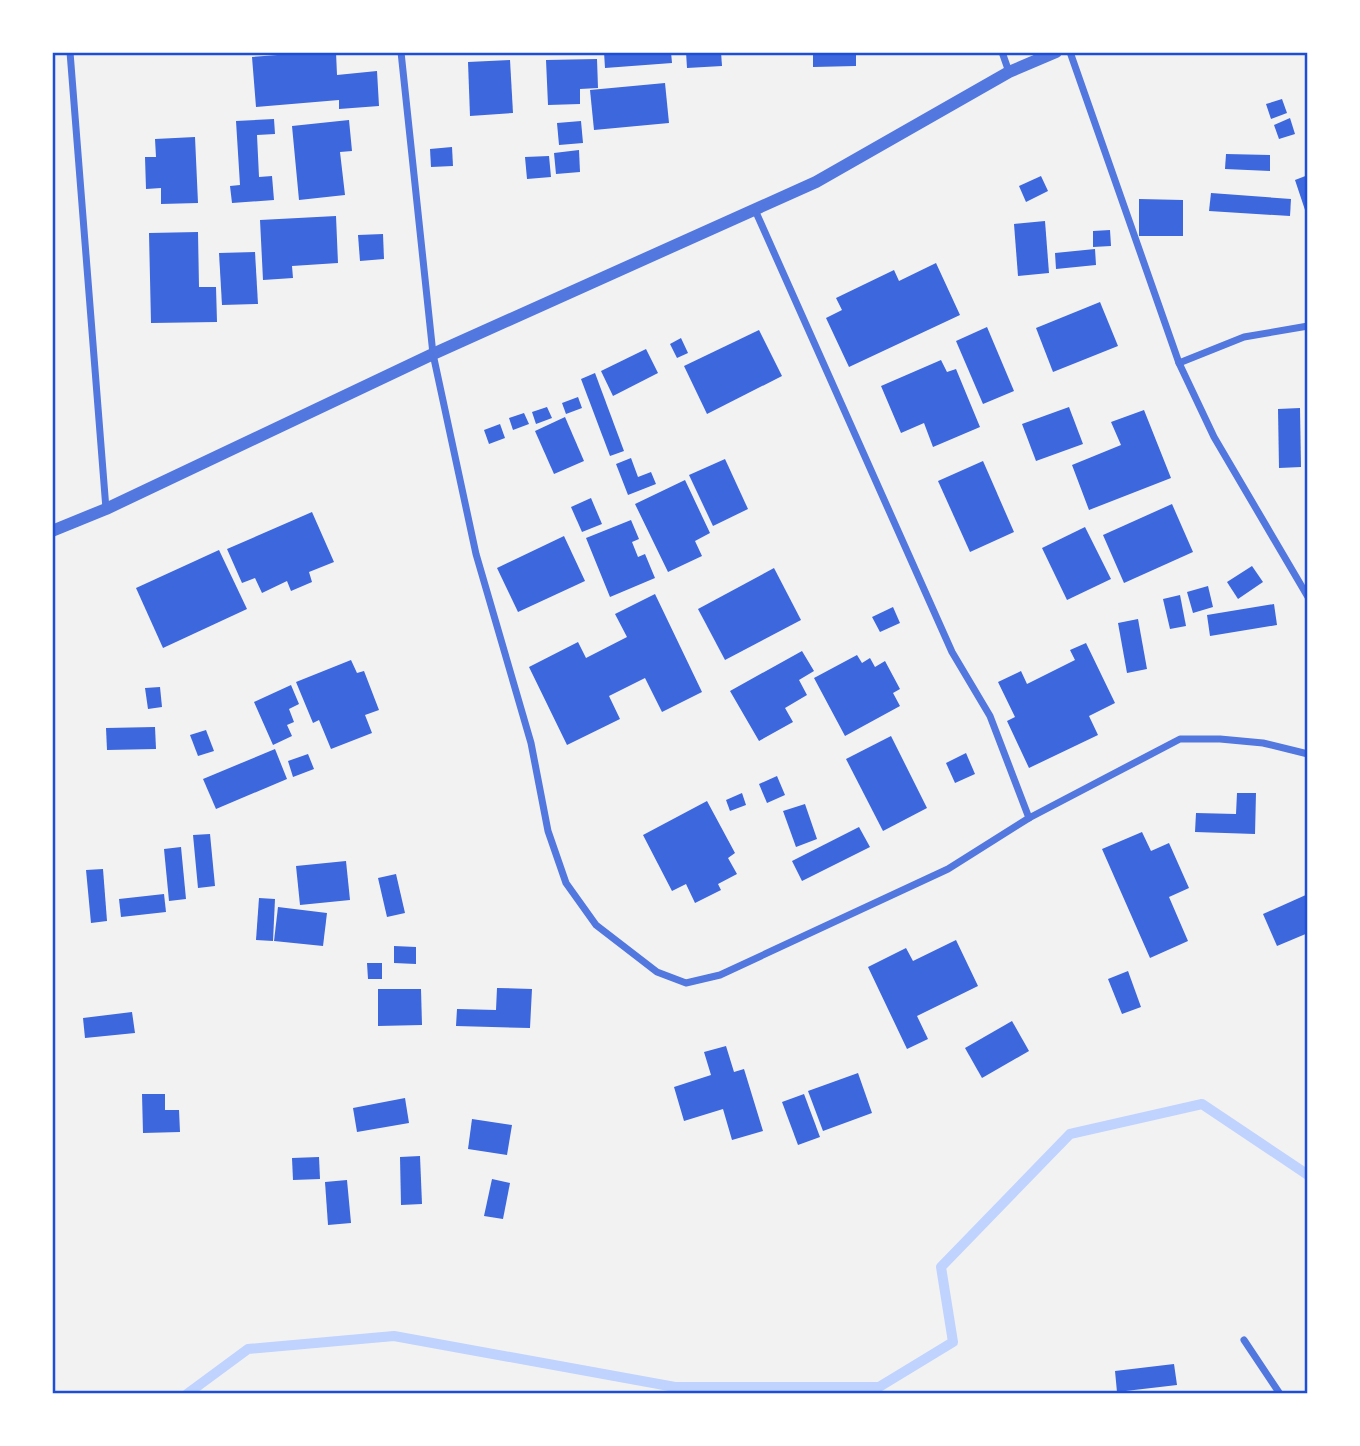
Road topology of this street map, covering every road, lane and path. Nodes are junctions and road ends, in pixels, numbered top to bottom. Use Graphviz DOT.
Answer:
graph roads {
  1 [pos="70,52"];
  2 [pos="401,52"];
  3 [pos="1002,52"];
  4 [pos="1056,52"];
  5 [pos="1070,52"];
  6 [pos="1009,72"];
  7 [pos="755,210"];
  8 [pos="1307,326"];
  9 [pos="433,354"];
  10 [pos="1179,363"];
  11 [pos="106,509"];
  12 [pos="52,531"];
  13 [pos="1307,597"];
  14 [pos="1307,754"];
  15 [pos="1029,818"];
  16 [pos="1244,1340"];
  17 [pos="1280,1394"];
  1 -- 11 [label="street"];
  2 -- 9 [label="street"];
  3 -- 6 [label="street"];
  4 -- 6 [label="street"];
  5 -- 10 [label="street"];
  6 -- 7 [label="street"];
  7 -- 9 [label="street"];
  7 -- 15 [label="street"];
  8 -- 10 [label="street"];
  9 -- 11 [label="street"];
  9 -- 15 [label="street"];
  10 -- 13 [label="street"];
  11 -- 12 [label="street"];
  14 -- 15 [label="street"];
  16 -- 17 [label="street"];
}
